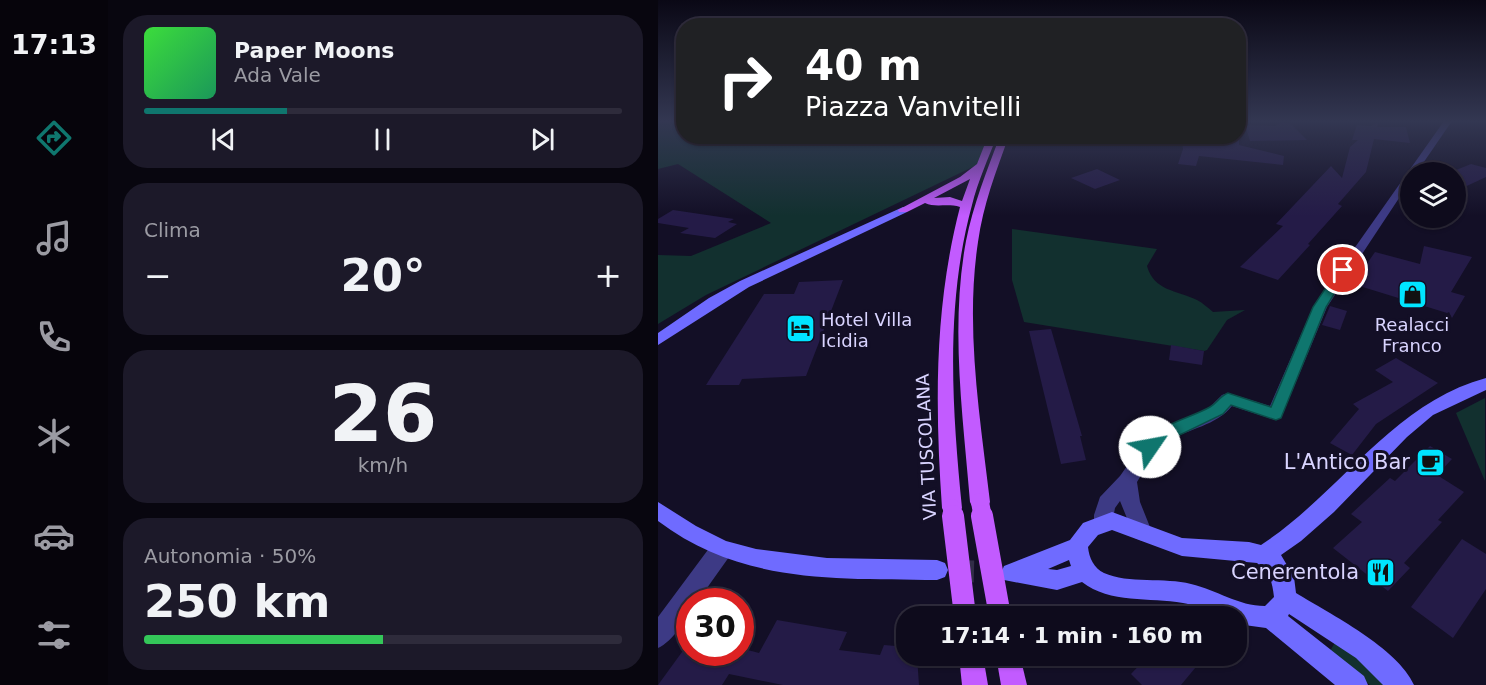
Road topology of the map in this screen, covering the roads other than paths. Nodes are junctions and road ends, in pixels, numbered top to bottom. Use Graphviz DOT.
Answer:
graph roads {
  1 [pos="986,153"];
  2 [pos="999,153"];
  3 [pos="983,162"];
  4 [pos="1400,189"];
  5 [pos="966,206"];
  6 [pos="903,210"];
  7 [pos="658,340"];
  8 [pos="1486,383"];
  9 [pos="1127,481"];
  10 [pos="658,510"];
  11 [pos="1104,523"];
  12 [pos="1142,532"];
  13 [pos="1077,547"];
  14 [pos="721,550"];
  15 [pos="1264,555"];
  16 [pos="937,570"];
  17 [pos="1086,571"];
  18 [pos="1286,599"];
  19 [pos="964,606"];
  20 [pos="998,606"];
  21 [pos="1269,616"];
  22 [pos="658,636"];
  23 [pos="972,666"];
  24 [pos="1010,666"];
  25 [pos="975,685"];
  26 [pos="1014,685"];
  27 [pos="1355,685"];
  28 [pos="1401,685"];
  1 -- 3 [label="main road, VIA TUSCOLANA"];
  2 -- 20 [label="main road, bridge"];
  3 -- 5 [label="main road, VIA TUSCOLANA"];
  3 -- 6 [label="main road"];
  4 -- 9 [label="street"];
  5 -- 6 [label="main road"];
  5 -- 19 [label="main road, VIA TUSCOLANA, bridge"];
  6 -- 7 [label="main road"];
  8 -- 15 [label="main road"];
  9 -- 11 [label="street"];
  9 -- 12 [label="street"];
  10 -- 14 [label="main road"];
  11 -- 12 [label="main road"];
  11 -- 13 [label="main road"];
  12 -- 15 [label="main road"];
  13 -- 17 [label="main road"];
  13 -- 17 [label="main road"];
  14 -- 16 [label="main road"];
  14 -- 22 [label="street"];
  15 -- 18 [label="main road"];
  17 -- 21 [label="main road"];
  18 -- 21 [label="main road"];
  18 -- 28 [label="main road"];
  21 -- 27 [label="main road"];
  23 -- 25 [label="main road"];
  24 -- 26 [label="main road"];
}
